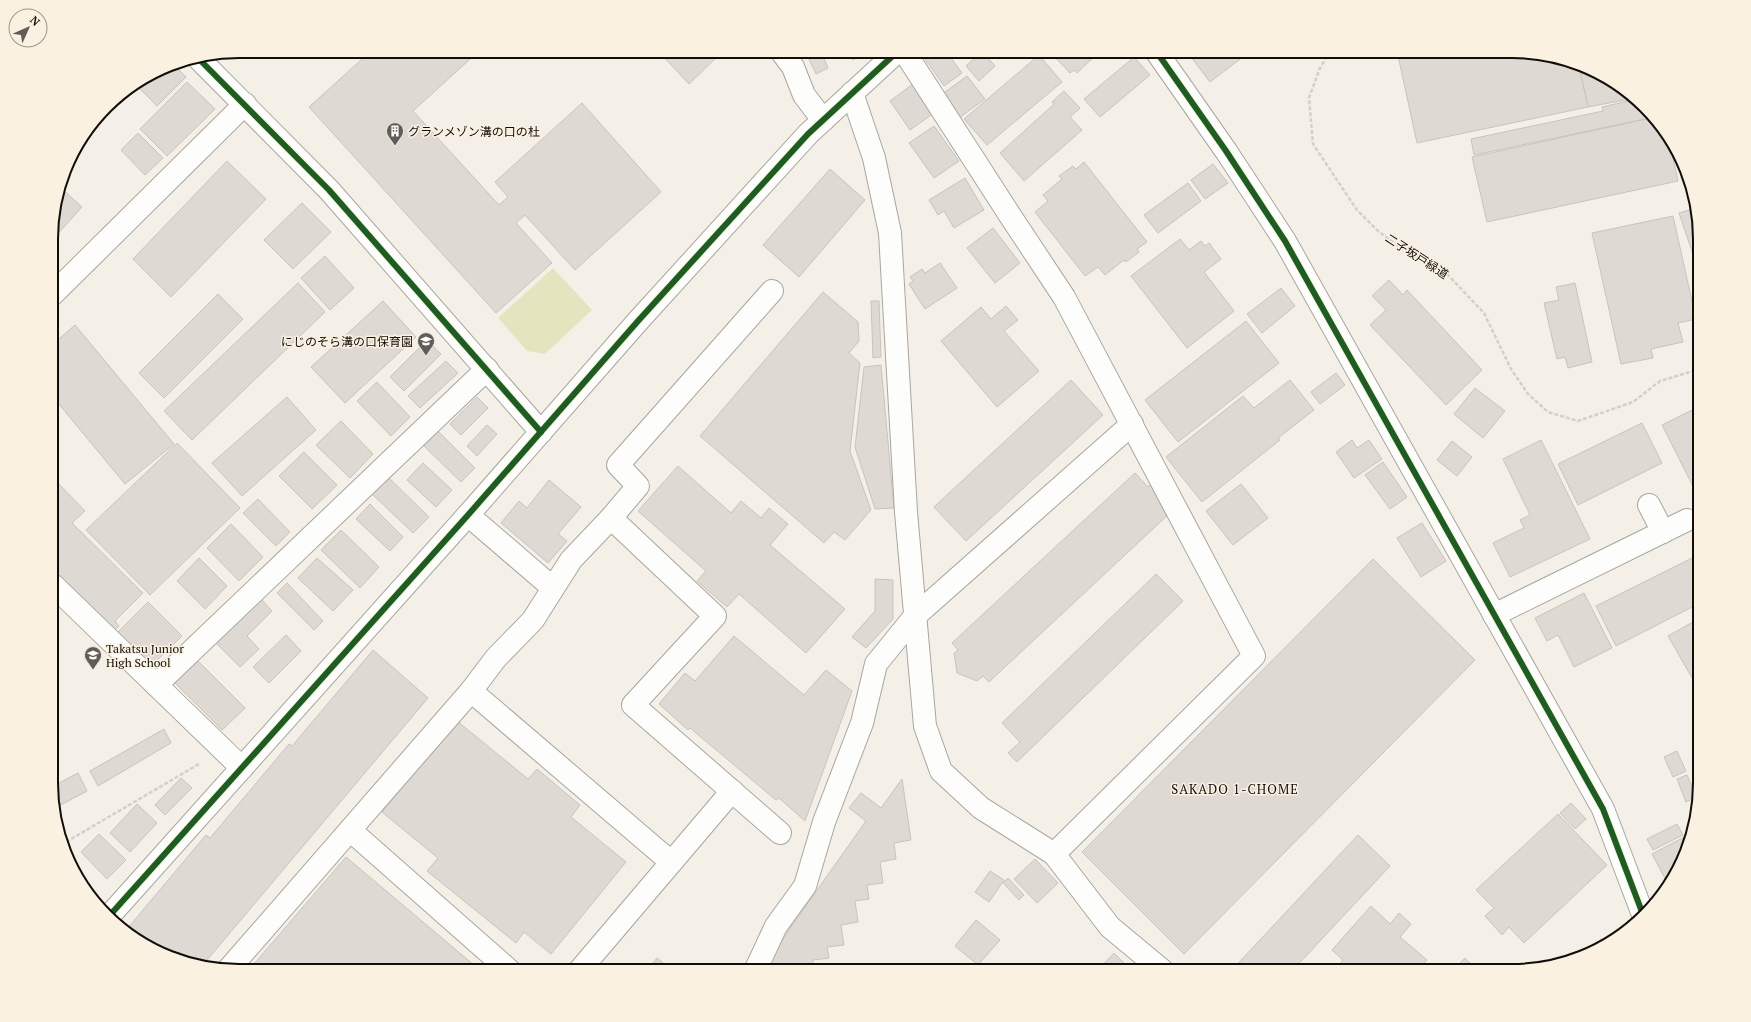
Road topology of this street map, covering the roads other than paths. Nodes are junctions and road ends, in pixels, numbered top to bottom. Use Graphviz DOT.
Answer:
graph roads {
  1 [pos="786,58"];
  2 [pos="890,58"];
  3 [pos="908,58"];
  4 [pos="1161,58"];
  5 [pos="202,62"];
  6 [pos="852,93"];
  7 [pos="245,104"];
  8 [pos="815,127"];
  9 [pos="58,289"];
  10 [pos="772,291"];
  11 [pos="487,369"];
  12 [pos="1132,424"];
  13 [pos="541,432"];
  14 [pos="1649,505"];
  15 [pos="468,515"];
  16 [pos="611,518"];
  17 [pos="1687,520"];
  18 [pos="1663,532"];
  19 [pos="553,588"];
  20 [pos="58,590"];
  21 [pos="1494,615"];
  22 [pos="915,616"];
  23 [pos="156,685"];
  24 [pos="471,691"];
  25 [pos="242,768"];
  26 [pos="732,791"];
  27 [pos="350,830"];
  28 [pos="780,833"];
  29 [pos="1054,854"];
  30 [pos="671,862"];
  31 [pos="1641,910"];
  32 [pos="112,912"];
  33 [pos="233,964"];
  34 [pos="502,964"];
  35 [pos="585,964"];
  36 [pos="758,964"];
  37 [pos="1155,964"];
  1 -- 8 [label="street"];
  2 -- 6 [label="street"];
  3 -- 12 [label="street"];
  4 -- 21 [label="street"];
  5 -- 7 [label="street"];
  6 -- 8 [label="street"];
  6 -- 22 [label="street"];
  7 -- 9 [label="street"];
  7 -- 11 [label="street"];
  8 -- 13 [label="street"];
  10 -- 16 [label="street"];
  11 -- 13 [label="street"];
  11 -- 23 [label="street"];
  12 -- 22 [label="street"];
  12 -- 29 [label="street"];
  13 -- 15 [label="street"];
  14 -- 18 [label="street"];
  15 -- 19 [label="street"];
  15 -- 25 [label="street"];
  16 -- 19 [label="street"];
  16 -- 26 [label="street"];
  17 -- 18 [label="street"];
  18 -- 21 [label="street"];
  19 -- 24 [label="street"];
  20 -- 23 [label="street"];
  21 -- 31 [label="street"];
  22 -- 29 [label="street"];
  22 -- 36 [label="street"];
  23 -- 25 [label="street"];
  24 -- 27 [label="street"];
  24 -- 30 [label="street"];
  25 -- 32 [label="street"];
  26 -- 28 [label="street"];
  26 -- 30 [label="street"];
  27 -- 33 [label="street"];
  27 -- 34 [label="street"];
  29 -- 37 [label="street"];
  30 -- 35 [label="street"];
}
